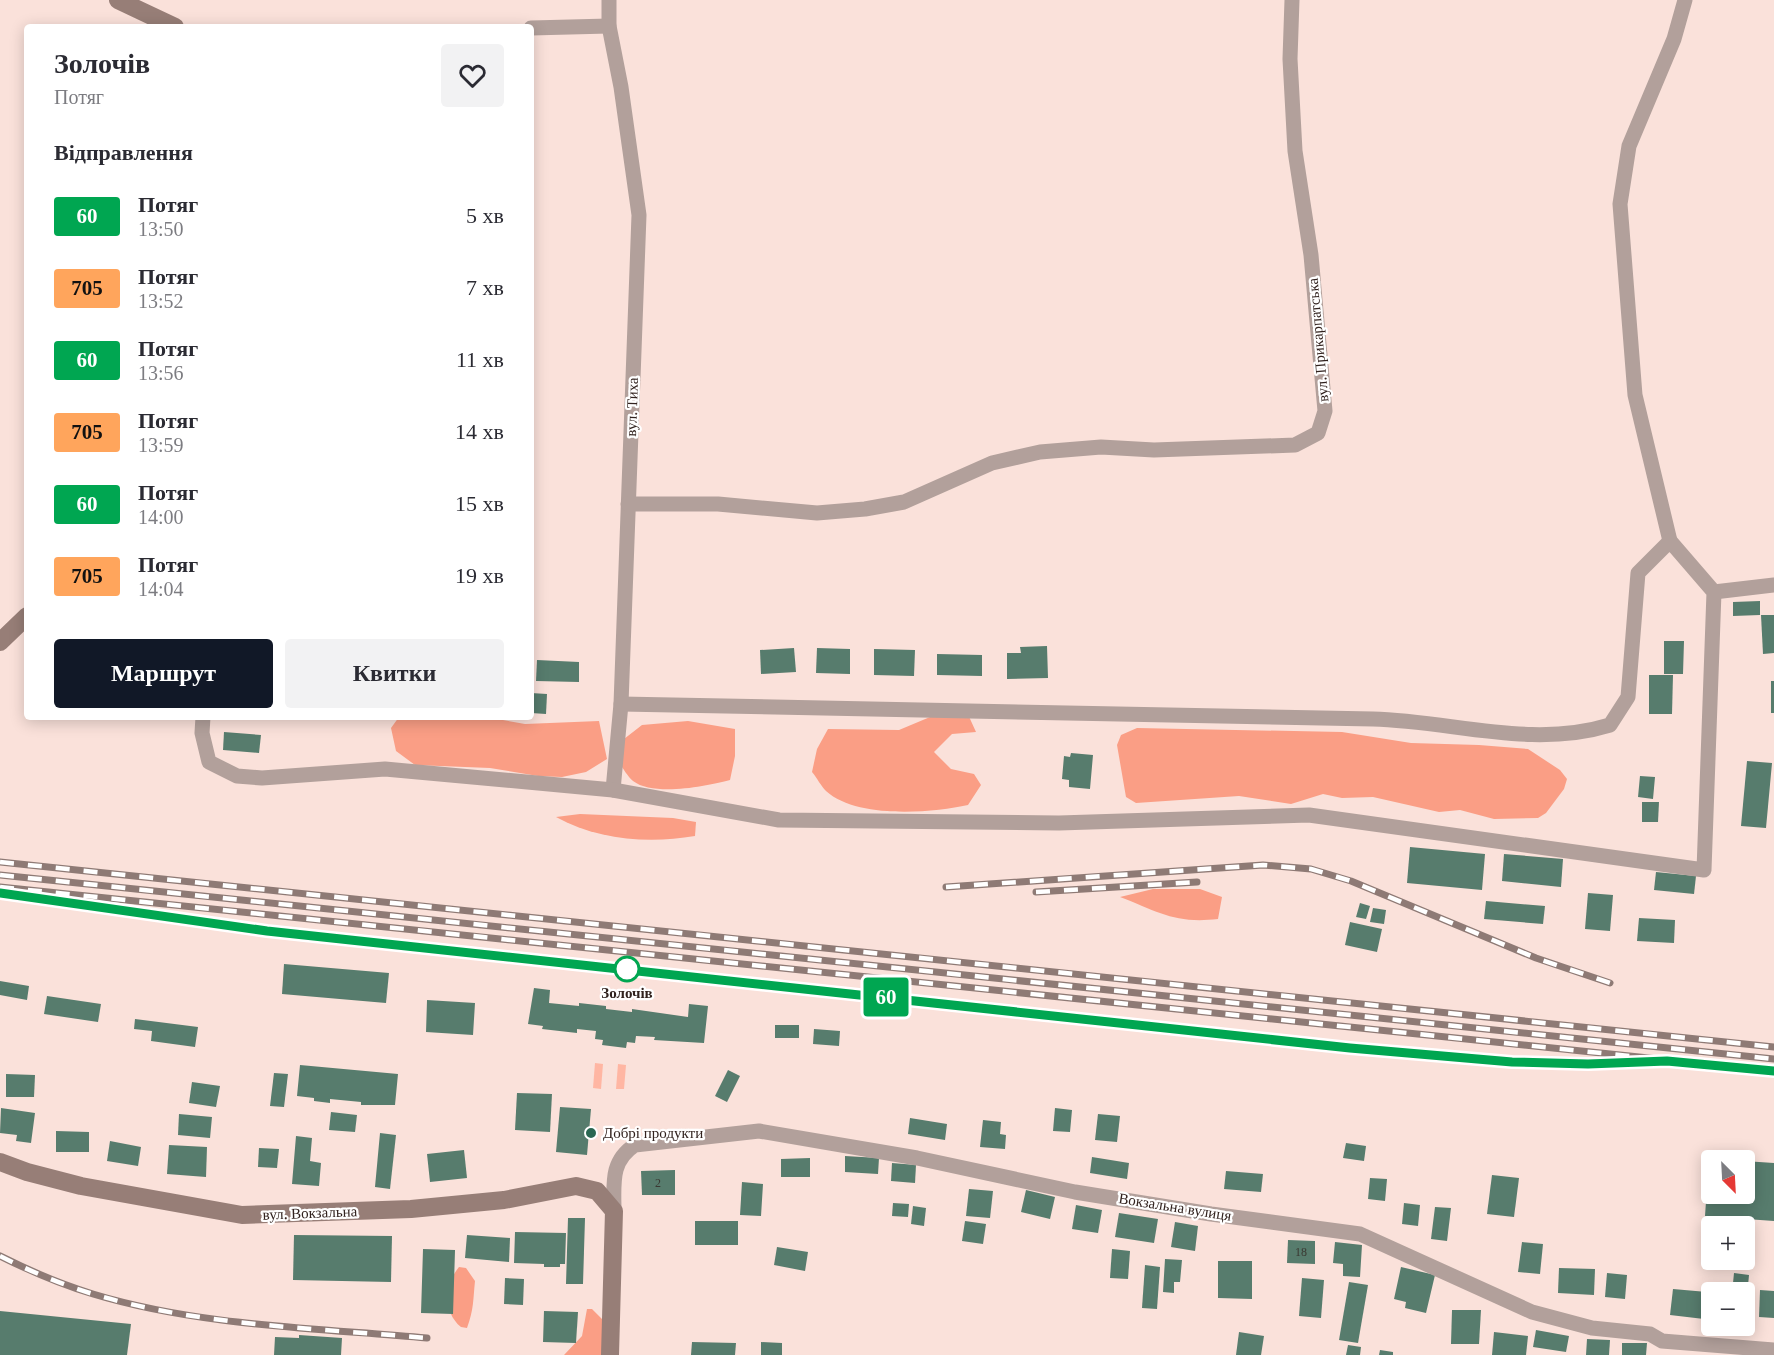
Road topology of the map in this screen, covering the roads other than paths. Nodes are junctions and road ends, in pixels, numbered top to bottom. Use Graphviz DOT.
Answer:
graph roads {
  1 [pos="118,0"];
  2 [pos="609,0"];
  3 [pos="1292,0"];
  4 [pos="1685,0"];
  5 [pos="169,24"];
  6 [pos="609,26"];
  7 [pos="534,28"];
  8 [pos="628,504"];
  9 [pos="1670,541"];
  10 [pos="1774,585"];
  11 [pos="1714,592"];
  12 [pos="24,619"];
  13 [pos="0,642"];
  14 [pos="621,704"];
  15 [pos="203,720"];
  16 [pos="614,790"];
  17 [pos="0,1162"];
  18 [pos="614,1210"];
  19 [pos="1774,1350"];
  20 [pos="610,1355"];
  1 -- 5 [label="street"];
  2 -- 6 [label="street, вул. Тиха"];
  3 -- 8 [label="street, вул. Прикарпатська"];
  4 -- 9 [label="street"];
  6 -- 7 [label="street"];
  6 -- 8 [label="street, вул. Тиха"];
  8 -- 14 [label="street, вул. Тиха"];
  9 -- 11 [label="street"];
  9 -- 14 [label="street"];
  10 -- 11 [label="street"];
  11 -- 16 [label="street"];
  12 -- 13 [label="street"];
  14 -- 16 [label="street, вул. Тиха"];
  15 -- 16 [label="street"];
  17 -- 18 [label="street, вул. Вокзальна"];
  18 -- 19 [label="street, Вокзальна вулиця"];
  18 -- 20 [label="street"];
}
